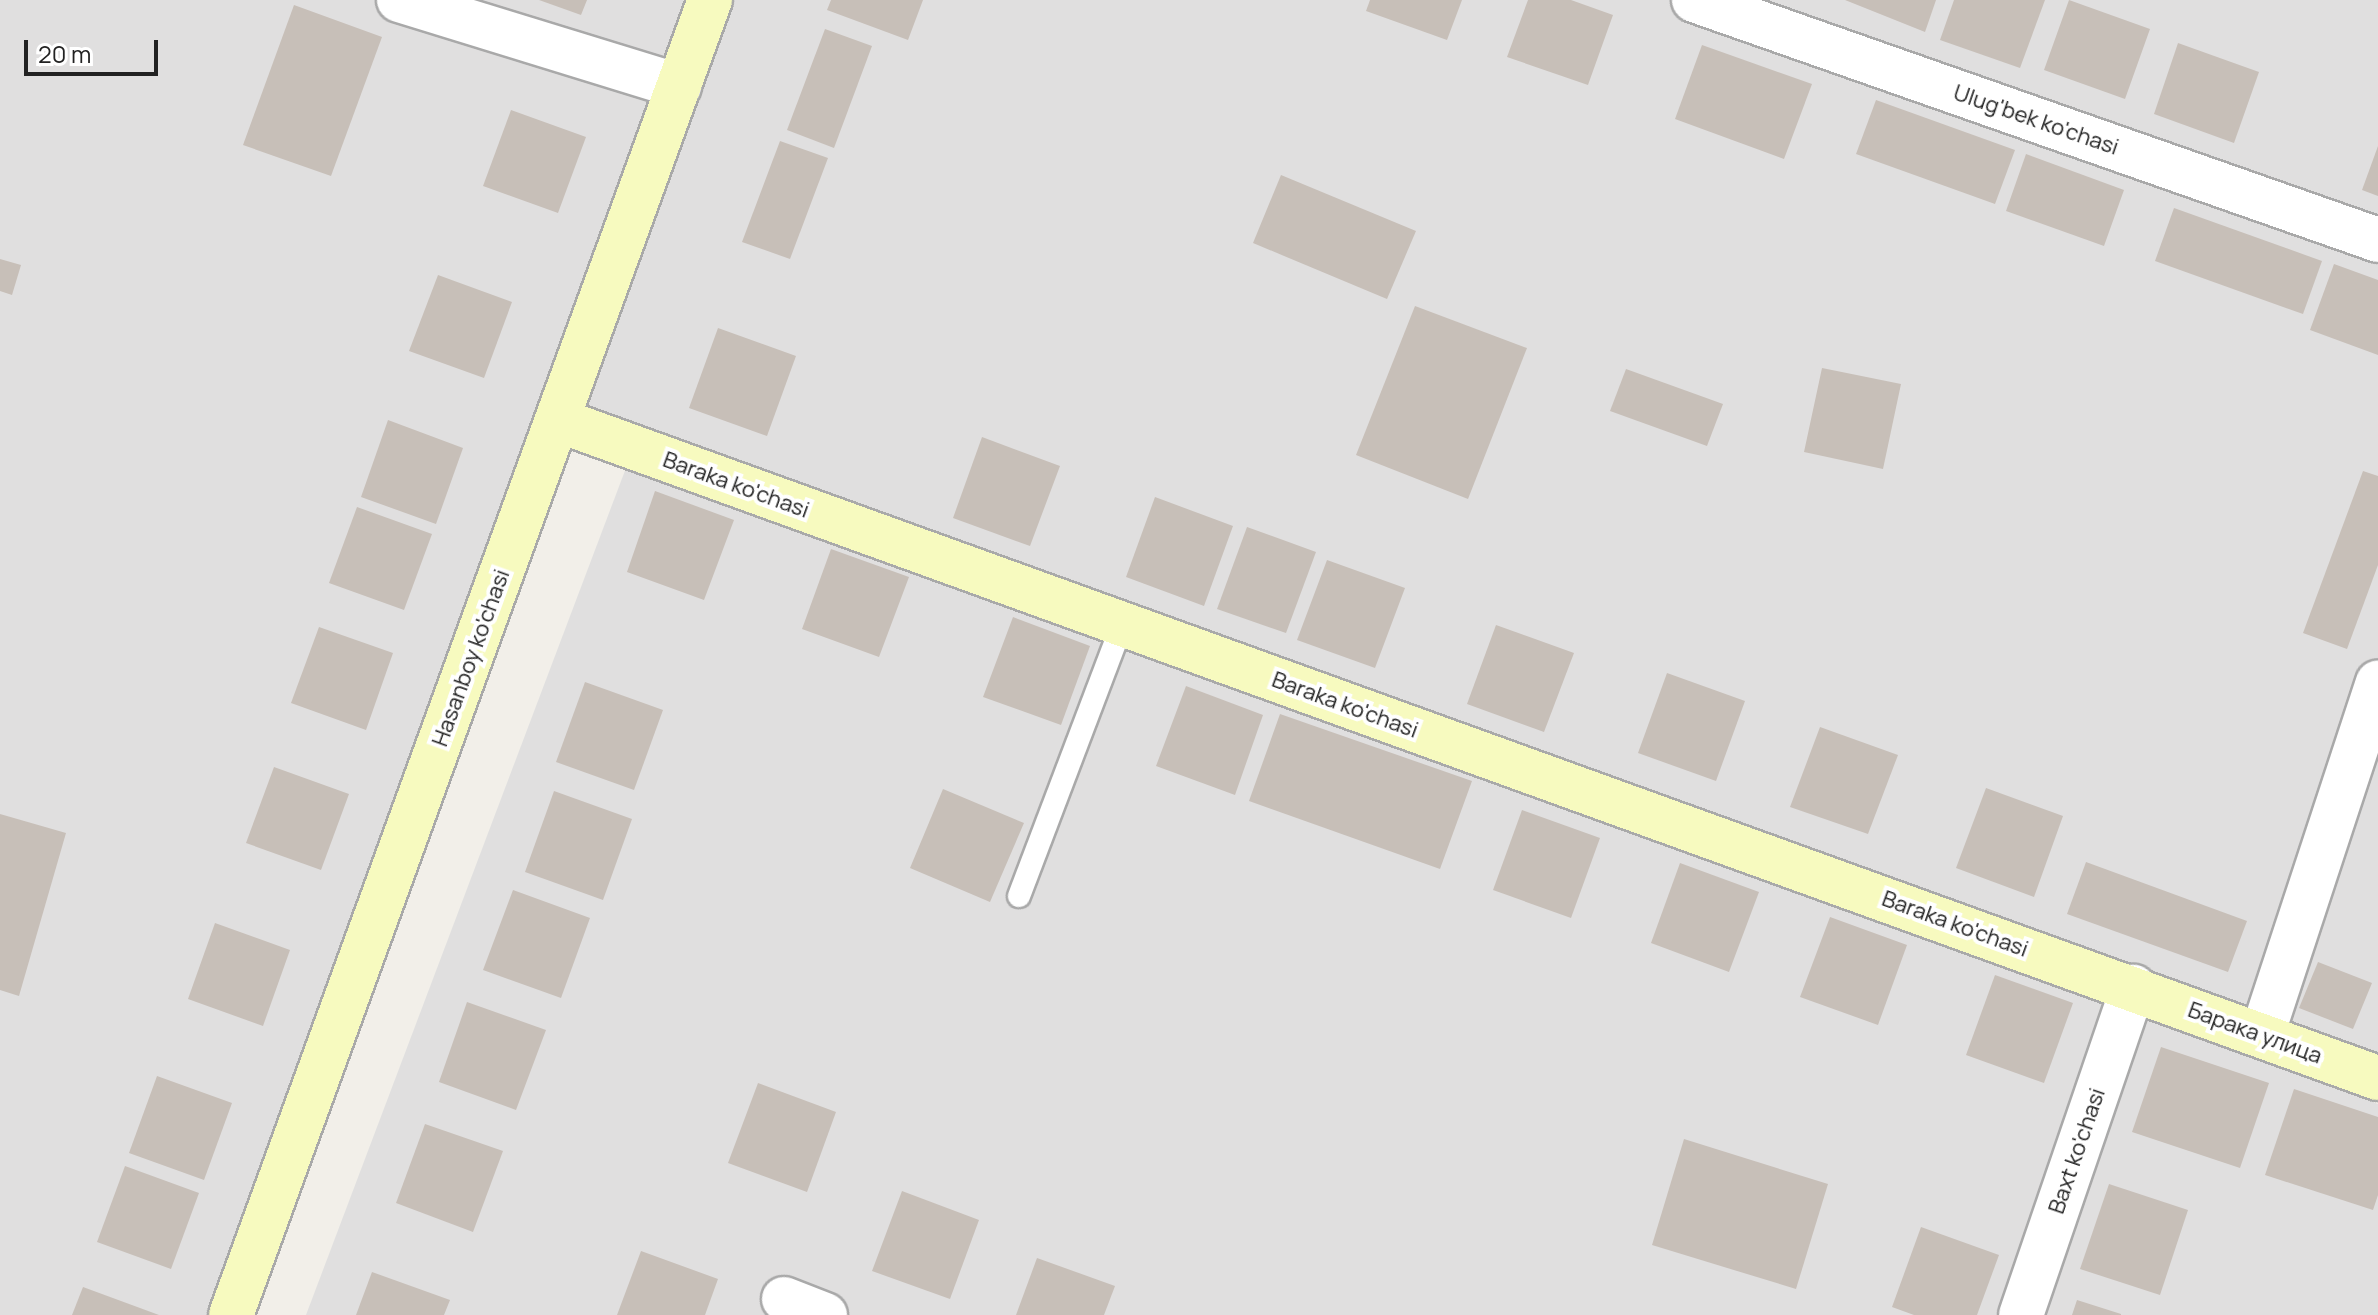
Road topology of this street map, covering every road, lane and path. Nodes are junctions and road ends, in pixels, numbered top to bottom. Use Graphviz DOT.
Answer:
graph roads {
  1 [pos="399,0"];
  2 [pos="710,0"];
  3 [pos="1694,0"];
  4 [pos="679,86"];
  5 [pos="2378,240"];
  6 [pos="558,420"];
  7 [pos="1122,625"];
  8 [pos="2378,683"];
  9 [pos="1019,896"];
  10 [pos="2133,987"];
  11 [pos="2262,1035"];
  12 [pos="2378,1078"];
  13 [pos="784,1299"];
  14 [pos="231,1315"];
  15 [pos="825,1315"];
  16 [pos="2021,1315"];
  1 -- 4 [label="street"];
  2 -- 4 [label="main road, Hasanboy ko'chasi"];
  3 -- 5 [label="street, Ulug'bek ko'chasi"];
  4 -- 6 [label="main road, Hasanboy ko'chasi"];
  6 -- 7 [label="main road, Baraka ko'chasi"];
  6 -- 14 [label="main road, Hasanboy ko'chasi"];
  7 -- 9 [label="lane"];
  7 -- 10 [label="main road, Baraka ko'chasi"];
  8 -- 11 [label="street"];
  10 -- 11 [label="main road, Барака улица"];
  10 -- 16 [label="street, Baxt ko'chasi"];
  11 -- 12 [label="main road, Барака улица"];
  13 -- 15 [label="street"];
}
